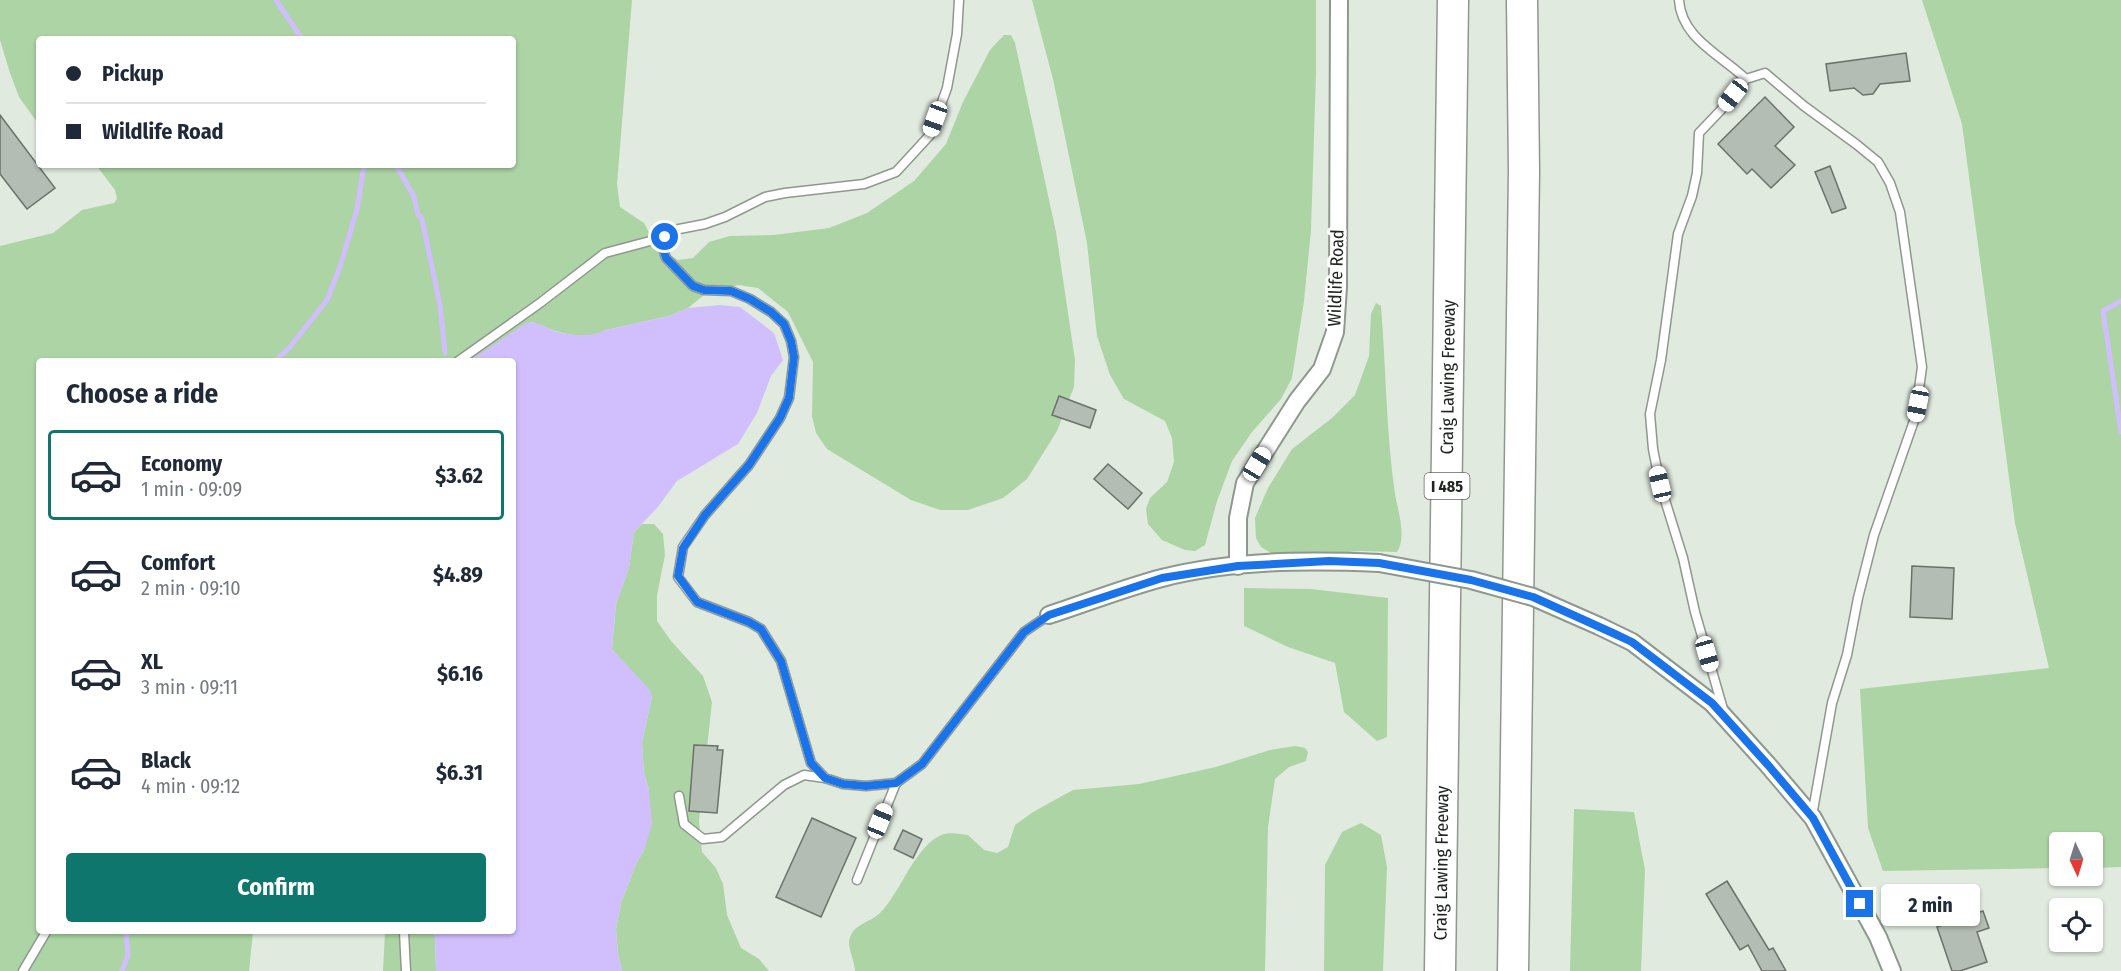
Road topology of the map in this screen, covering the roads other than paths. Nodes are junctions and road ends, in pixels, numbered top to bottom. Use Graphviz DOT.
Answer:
graph roads {
  1 [pos="959,0"];
  2 [pos="1339,0"];
  3 [pos="1454,0"];
  4 [pos="1522,0"];
  5 [pos="1536,0"];
  6 [pos="1679,0"];
  7 [pos="1746,79"];
  8 [pos="1524,171"];
  9 [pos="665,237"];
  10 [pos="463,358"];
  11 [pos="1238,566"];
  12 [pos="1049,615"];
  13 [pos="1726,718"];
  14 [pos="825,778"];
  15 [pos="896,783"];
  16 [pos="679,796"];
  17 [pos="1812,816"];
  18 [pos="856,880"];
  19 [pos="45,934"];
  20 [pos="404,934"];
  21 [pos="22,971"];
  22 [pos="406,971"];
  23 [pos="1440,971"];
  24 [pos="1513,971"];
  25 [pos="1893,971"];
  1 -- 9 [label="lane"];
  2 -- 11 [label="street, Wildlife Road"];
  3 -- 23 [label="highway, Craig Lawing Freeway / I 485"];
  4 -- 8 [label="highway"];
  5 -- 8 [label="highway"];
  6 -- 7 [label="lane"];
  7 -- 13 [label="lane"];
  7 -- 17 [label="lane"];
  8 -- 24 [label="highway"];
  9 -- 10 [label="lane"];
  9 -- 14 [label="lane"];
  11 -- 12 [label="street"];
  11 -- 13 [label="street, bridge"];
  12 -- 15 [label="lane"];
  13 -- 17 [label="street"];
  14 -- 15 [label="lane"];
  14 -- 16 [label="lane"];
  15 -- 18 [label="lane"];
  17 -- 25 [label="street"];
  19 -- 21 [label="lane"];
  20 -- 22 [label="lane"];
}
